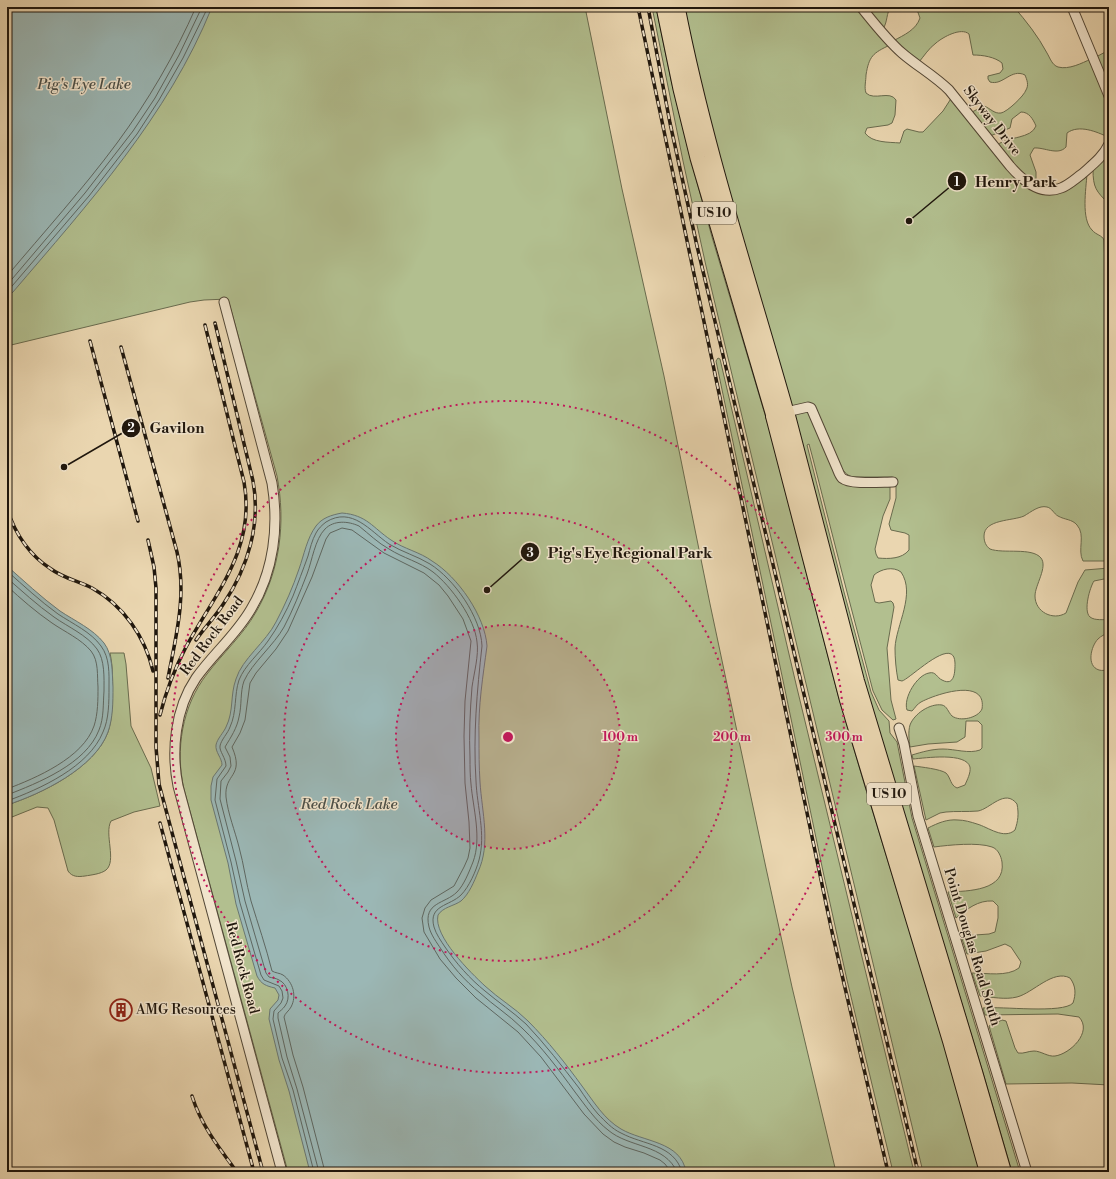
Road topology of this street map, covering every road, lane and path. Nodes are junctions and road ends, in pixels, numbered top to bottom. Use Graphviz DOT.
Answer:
graph roads {
  1 [pos="664,7"];
  2 [pos="677,7"];
  3 [pos="861,7"];
  4 [pos="1072,7"];
  5 [pos="1109,96"];
  6 [pos="1109,144"];
  7 [pos="224,302"];
  8 [pos="780,414"];
  9 [pos="893,482"];
  10 [pos="899,728"];
  11 [pos="282,1172"];
  12 [pos="988,1172"];
  13 [pos="1003,1172"];
  14 [pos="1027,1172"];
  1 -- 8 [label="highway, US 10"];
  2 -- 8 [label="highway, US 10"];
  3 -- 6 [label="street, Skyway Drive"];
  4 -- 5 [label="street"];
  7 -- 11 [label="street, Red Rock Road"];
  8 -- 9 [label="street"];
  8 -- 12 [label="highway, US 10"];
  8 -- 13 [label="highway, US 10"];
  10 -- 14 [label="street, Point Douglas Road South"];
}
